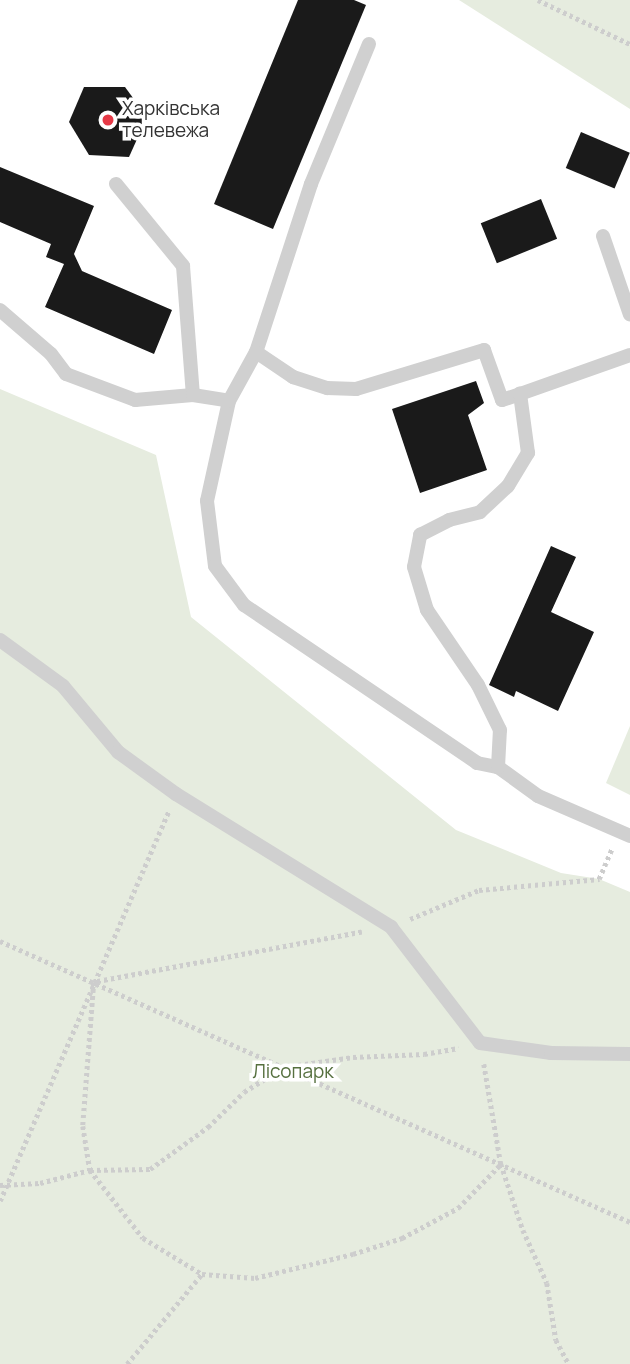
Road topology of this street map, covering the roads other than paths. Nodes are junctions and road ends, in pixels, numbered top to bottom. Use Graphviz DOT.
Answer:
graph roads {
  1 [pos="369,44"];
  2 [pos="116,184"];
  3 [pos="603,236"];
  4 [pos="0,310"];
  5 [pos="630,315"];
  6 [pos="256,352"];
  7 [pos="630,355"];
  8 [pos="520,394"];
  9 [pos="193,395"];
  10 [pos="229,401"];
  11 [pos="0,640"];
  12 [pos="498,767"];
  13 [pos="630,836"];
  14 [pos="630,1054"];
  1 -- 6 [label="lane"];
  2 -- 9 [label="lane"];
  3 -- 5 [label="lane"];
  4 -- 9 [label="lane"];
  6 -- 8 [label="lane"];
  6 -- 10 [label="lane"];
  7 -- 8 [label="lane"];
  8 -- 12 [label="lane"];
  9 -- 10 [label="lane"];
  10 -- 12 [label="lane"];
  11 -- 14 [label="lane"];
  12 -- 13 [label="lane"];
}
